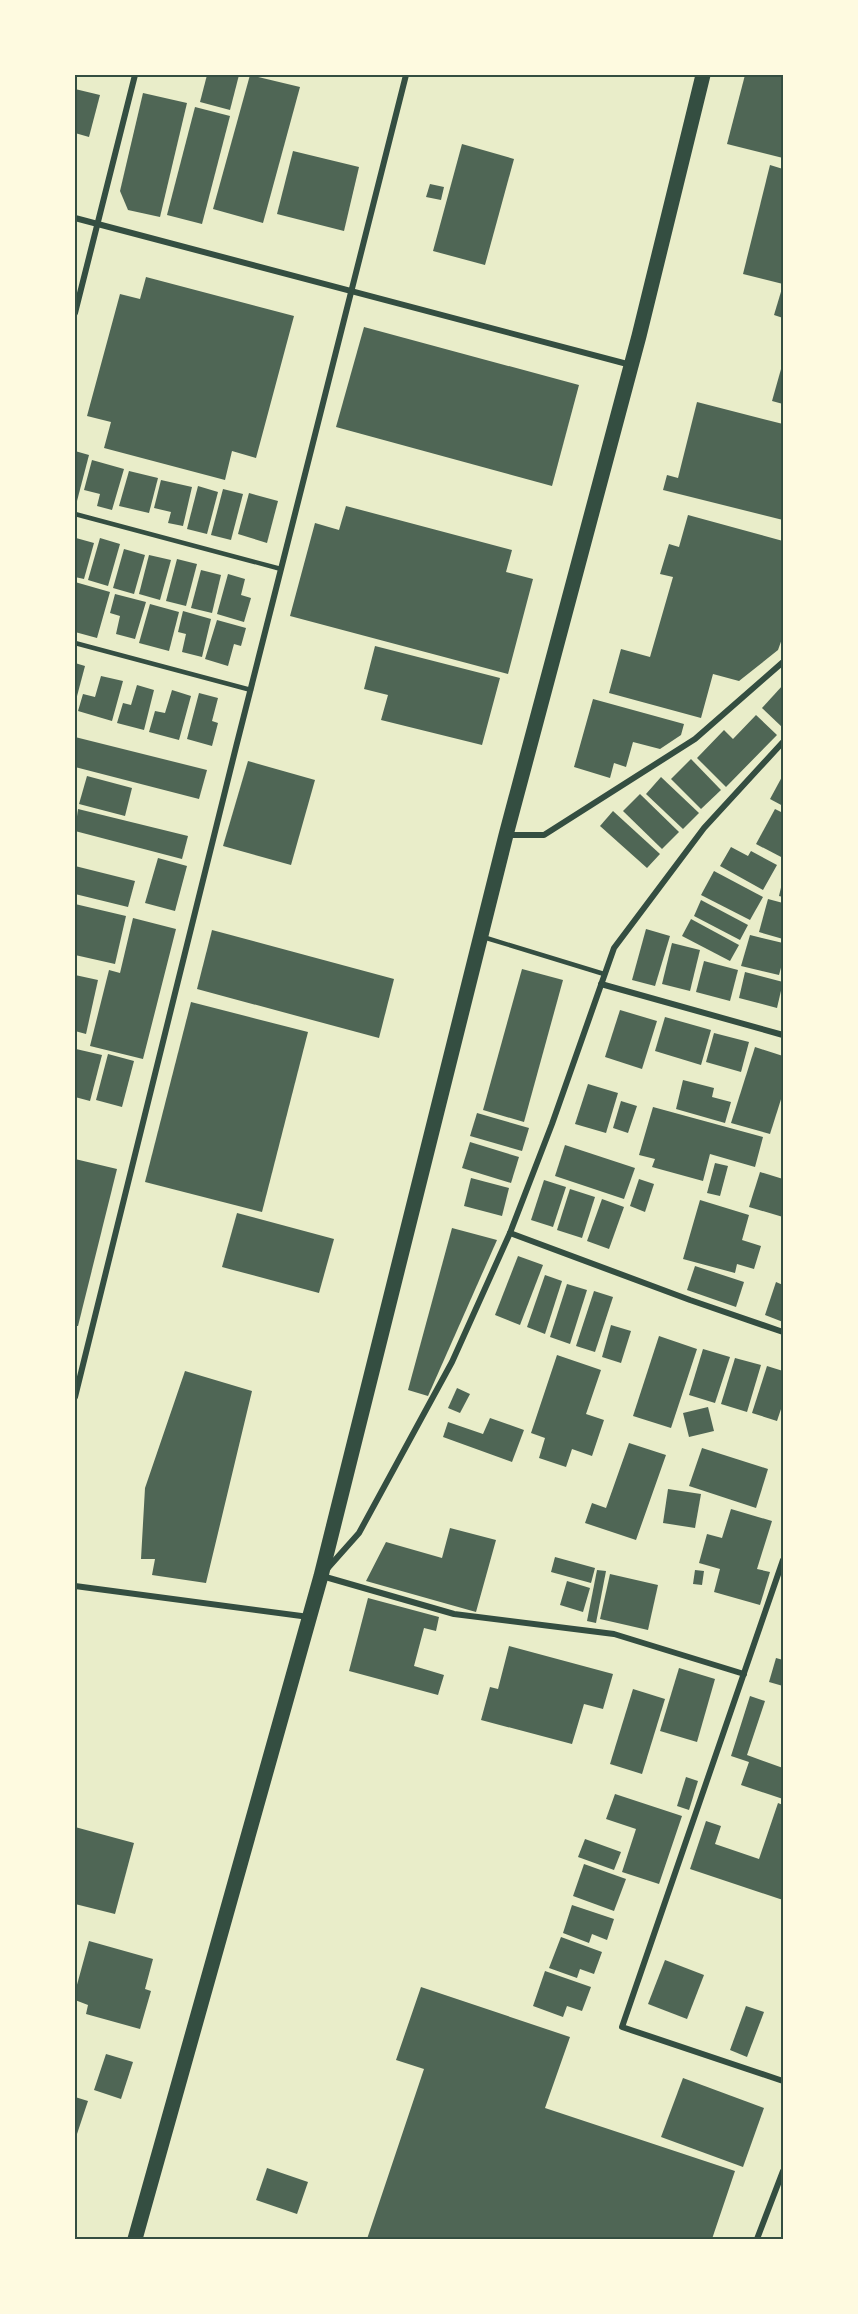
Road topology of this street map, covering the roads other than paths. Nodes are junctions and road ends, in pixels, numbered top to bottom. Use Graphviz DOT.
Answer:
graph roads {
  1 [pos="135,75"];
  2 [pos="406,75"];
  3 [pos="703,75"];
  4 [pos="75,218"];
  5 [pos="98,224"];
  6 [pos="352,292"];
  7 [pos="75,313"];
  8 [pos="632,365"];
  9 [pos="75,514"];
  10 [pos="281,569"];
  11 [pos="75,643"];
  12 [pos="783,662"];
  13 [pos="251,690"];
  14 [pos="783,742"];
  15 [pos="506,835"];
  16 [pos="481,936"];
  17 [pos="604,974"];
  18 [pos="602,984"];
  19 [pos="783,1034"];
  20 [pos="510,1233"];
  21 [pos="783,1332"];
  22 [pos="76,1387"];
  23 [pos="75,1397"];
  24 [pos="783,1560"];
  25 [pos="321,1576"];
  26 [pos="75,1586"];
  27 [pos="310,1617"];
  28 [pos="744,1674"];
  29 [pos="783,2081"];
  30 [pos="783,2171"];
  31 [pos="135,2239"];
  32 [pos="757,2239"];
  1 -- 5 [label="street"];
  2 -- 6 [label="street"];
  3 -- 8 [label="main road"];
  4 -- 5 [label="street"];
  5 -- 6 [label="street"];
  5 -- 7 [label="street"];
  6 -- 8 [label="street"];
  6 -- 10 [label="street"];
  8 -- 15 [label="main road"];
  9 -- 10 [label="lane"];
  10 -- 13 [label="street"];
  11 -- 13 [label="lane"];
  12 -- 15 [label="street"];
  13 -- 22 [label="street"];
  14 -- 17 [label="street"];
  15 -- 16 [label="main road"];
  16 -- 17 [label="lane"];
  16 -- 25 [label="main road"];
  17 -- 18 [label="street"];
  18 -- 19 [label="street"];
  18 -- 20 [label="street"];
  20 -- 21 [label="street"];
  20 -- 25 [label="street"];
  22 -- 23 [label="street"];
  24 -- 28 [label="street"];
  25 -- 27 [label="main road"];
  25 -- 28 [label="street"];
  26 -- 27 [label="street"];
  27 -- 31 [label="main road"];
  28 -- 29 [label="street"];
  30 -- 32 [label="street"];
}
